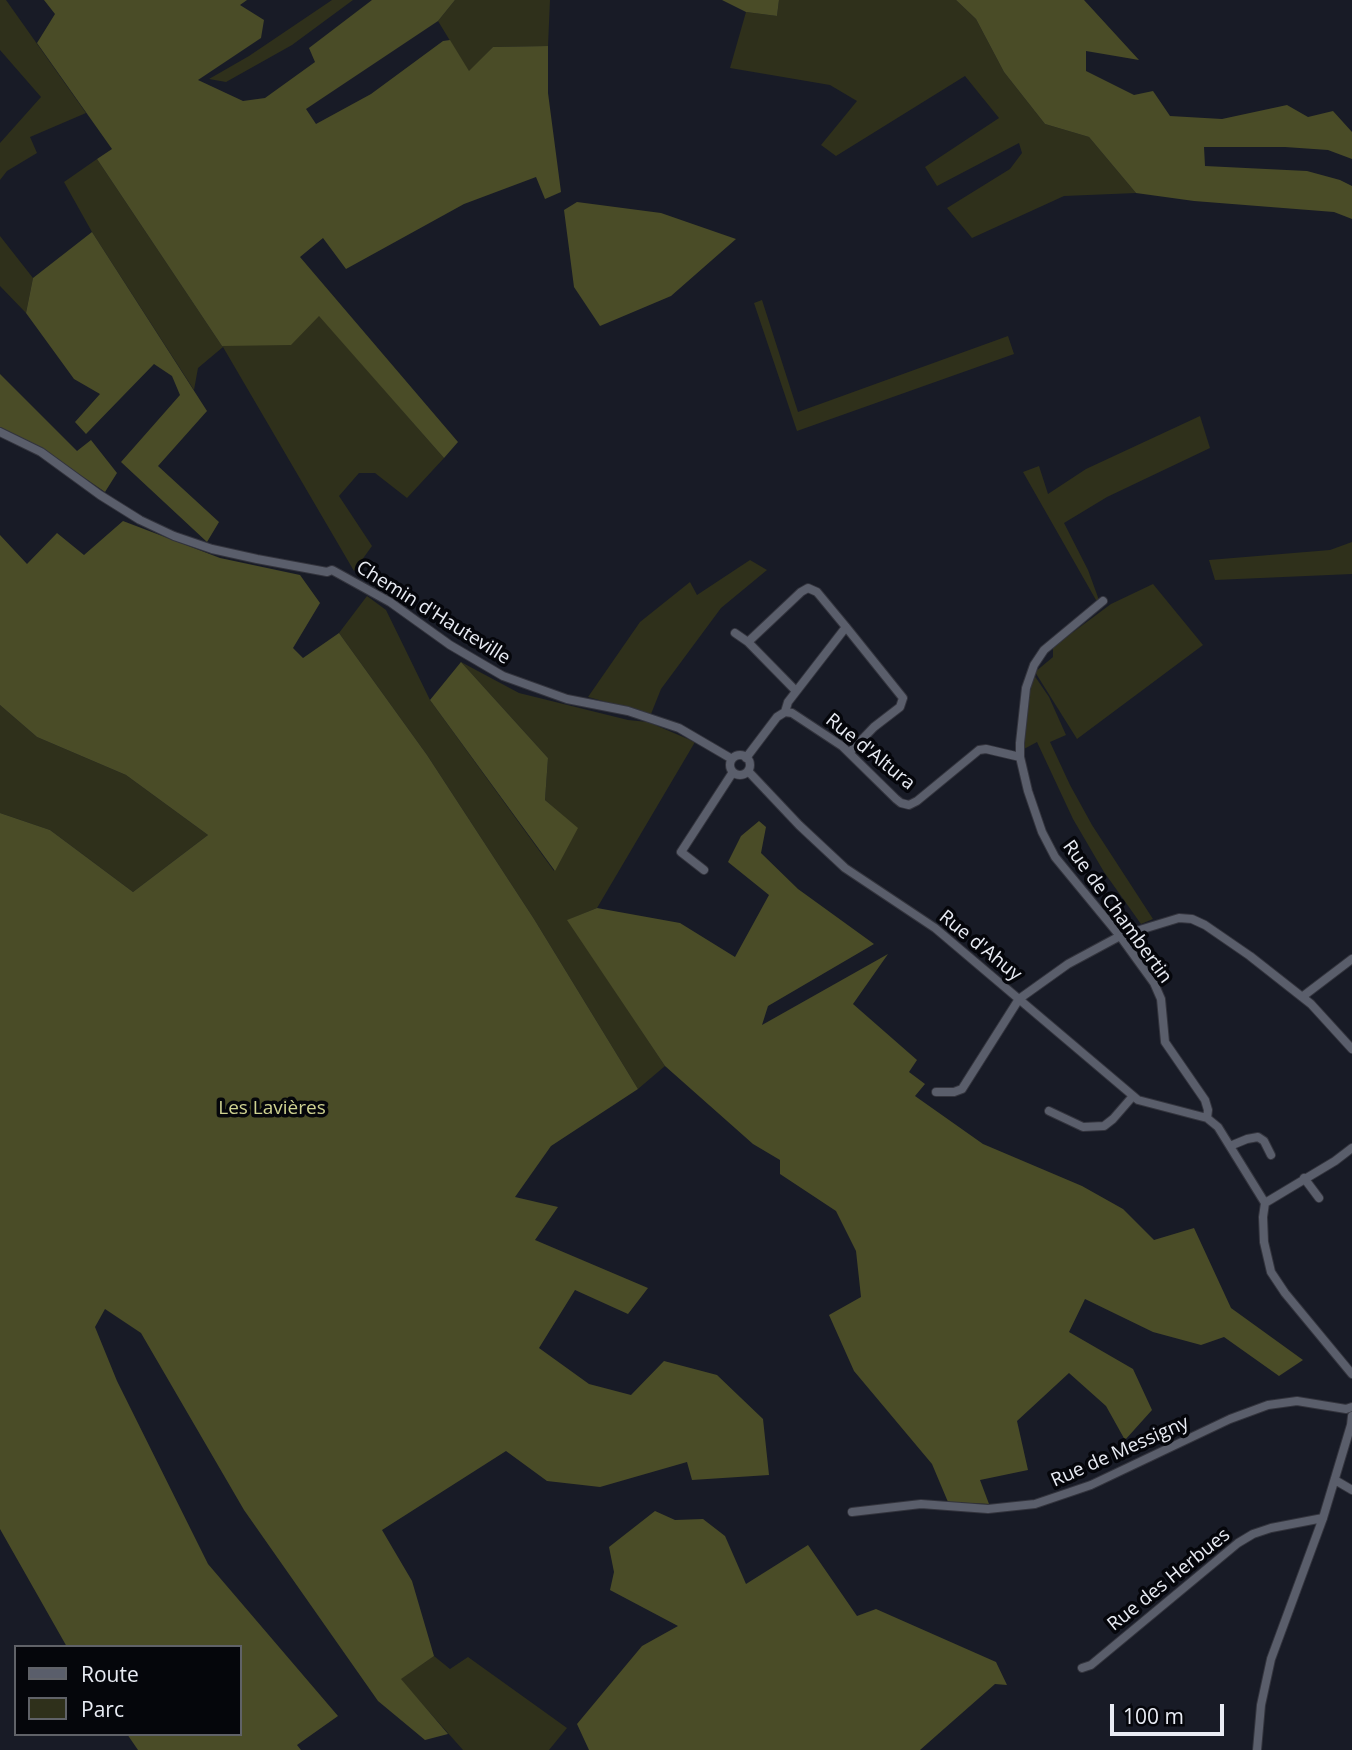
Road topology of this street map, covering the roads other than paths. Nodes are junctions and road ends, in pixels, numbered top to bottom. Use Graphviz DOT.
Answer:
graph roads {
  1 [pos="0,432"];
  2 [pos="1103,601"];
  3 [pos="846,627"];
  4 [pos="735,633"];
  5 [pos="748,642"];
  6 [pos="796,691"];
  7 [pos="785,712"];
  8 [pos="850,752"];
  9 [pos="1020,757"];
  10 [pos="746,758"];
  11 [pos="732,760"];
  12 [pos="748,771"];
  13 [pos="733,772"];
  14 [pos="704,870"];
  15 [pos="1121,936"];
  16 [pos="1352,959"];
  17 [pos="1302,997"];
  18 [pos="1019,999"];
  19 [pos="1352,1049"];
  20 [pos="936,1092"];
  21 [pos="1133,1096"];
  22 [pos="1049,1111"];
  23 [pos="1207,1118"];
  24 [pos="1230,1146"];
  25 [pos="1352,1148"];
  26 [pos="1271,1155"];
  27 [pos="1304,1178"];
  28 [pos="1319,1199"];
  29 [pos="1265,1203"];
  30 [pos="1352,1374"];
  31 [pos="1352,1407"];
  32 [pos="1352,1416"];
  33 [pos="1335,1480"];
  34 [pos="1352,1490"];
  35 [pos="852,1512"];
  36 [pos="1323,1518"];
  37 [pos="1082,1668"];
  38 [pos="1258,1750"];
  1 -- 11 [label="street, Chemin d'Hauteville"];
  2 -- 9 [label="street, Rue de Chambertin"];
  3 -- 5 [label="street"];
  3 -- 6 [label="street"];
  3 -- 8 [label="street"];
  4 -- 5 [label="street"];
  5 -- 6 [label="street"];
  6 -- 7 [label="street"];
  7 -- 8 [label="street, Rue d'Altura"];
  7 -- 10 [label="street"];
  8 -- 9 [label="street, Rue d'Altura"];
  9 -- 15 [label="street, Rue de Chambertin"];
  10 -- 11 [label="street"];
  10 -- 12 [label="street"];
  11 -- 13 [label="street"];
  12 -- 13 [label="street"];
  12 -- 18 [label="street, Rue d'Ahuy"];
  13 -- 14 [label="street"];
  15 -- 17 [label="street"];
  15 -- 18 [label="street"];
  15 -- 23 [label="street, Rue de Chambertin"];
  16 -- 17 [label="street"];
  17 -- 19 [label="street"];
  18 -- 20 [label="street"];
  18 -- 21 [label="street, Rue d'Ahuy"];
  21 -- 22 [label="street"];
  21 -- 23 [label="street, Rue d'Ahuy"];
  23 -- 24 [label="street, Rue de Chambertin"];
  24 -- 26 [label="street"];
  24 -- 29 [label="street, Rue de Chambertin"];
  25 -- 27 [label="street"];
  27 -- 28 [label="street"];
  27 -- 29 [label="street"];
  29 -- 30 [label="street"];
  31 -- 35 [label="street, Rue de Messigny"];
  32 -- 33 [label="street"];
  33 -- 34 [label="street"];
  33 -- 36 [label="street"];
  36 -- 37 [label="street, Rue des Herbues"];
  36 -- 38 [label="street"];
}
